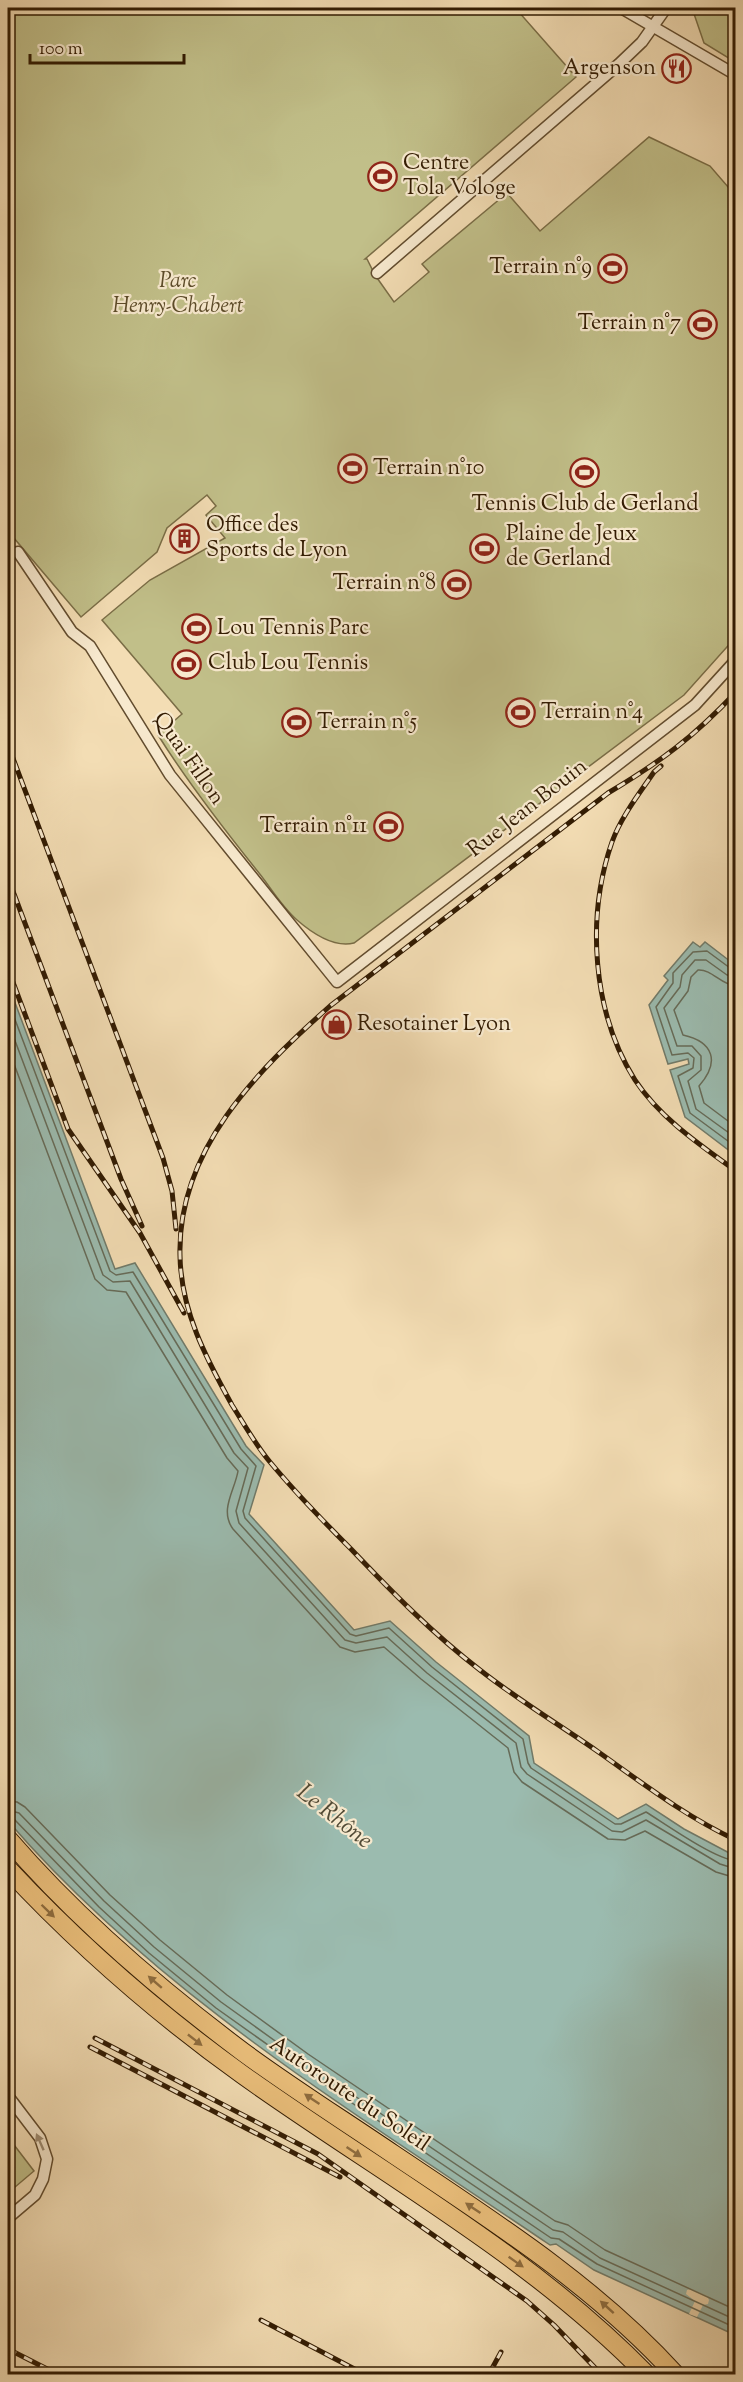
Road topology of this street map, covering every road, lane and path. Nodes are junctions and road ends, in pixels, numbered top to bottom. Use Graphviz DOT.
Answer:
graph roads {
  1 [pos="621,8"];
  2 [pos="666,8"];
  3 [pos="653,28"];
  4 [pos="735,75"];
  5 [pos="377,273"];
  6 [pos="18,552"];
  7 [pos="735,660"];
  8 [pos="337,982"];
  9 [pos="8,1839"];
  10 [pos="8,1869"];
  11 [pos="8,2096"];
  12 [pos="8,2218"];
  13 [pos="640,2338"];
  14 [pos="646,2374"];
  15 [pos="675,2374"];
  16 [pos="680,2374"];
  1 -- 3 [label="street"];
  2 -- 3 [label="street"];
  3 -- 4 [label="street"];
  3 -- 5 [label="street"];
  6 -- 8 [label="street, Quai Fillon"];
  7 -- 8 [label="street, Rue Jean Bouin"];
  13 -- 9 [label="highway, Autoroute du Soleil, one-way"];
  10 -- 14 [label="highway, Autoroute du Soleil, one-way"];
  12 -- 11 [label="street, one-way"];
  13 -- 15 [label="highway, Autoroute du Soleil"];
  13 -- 16 [label="highway"];
}
